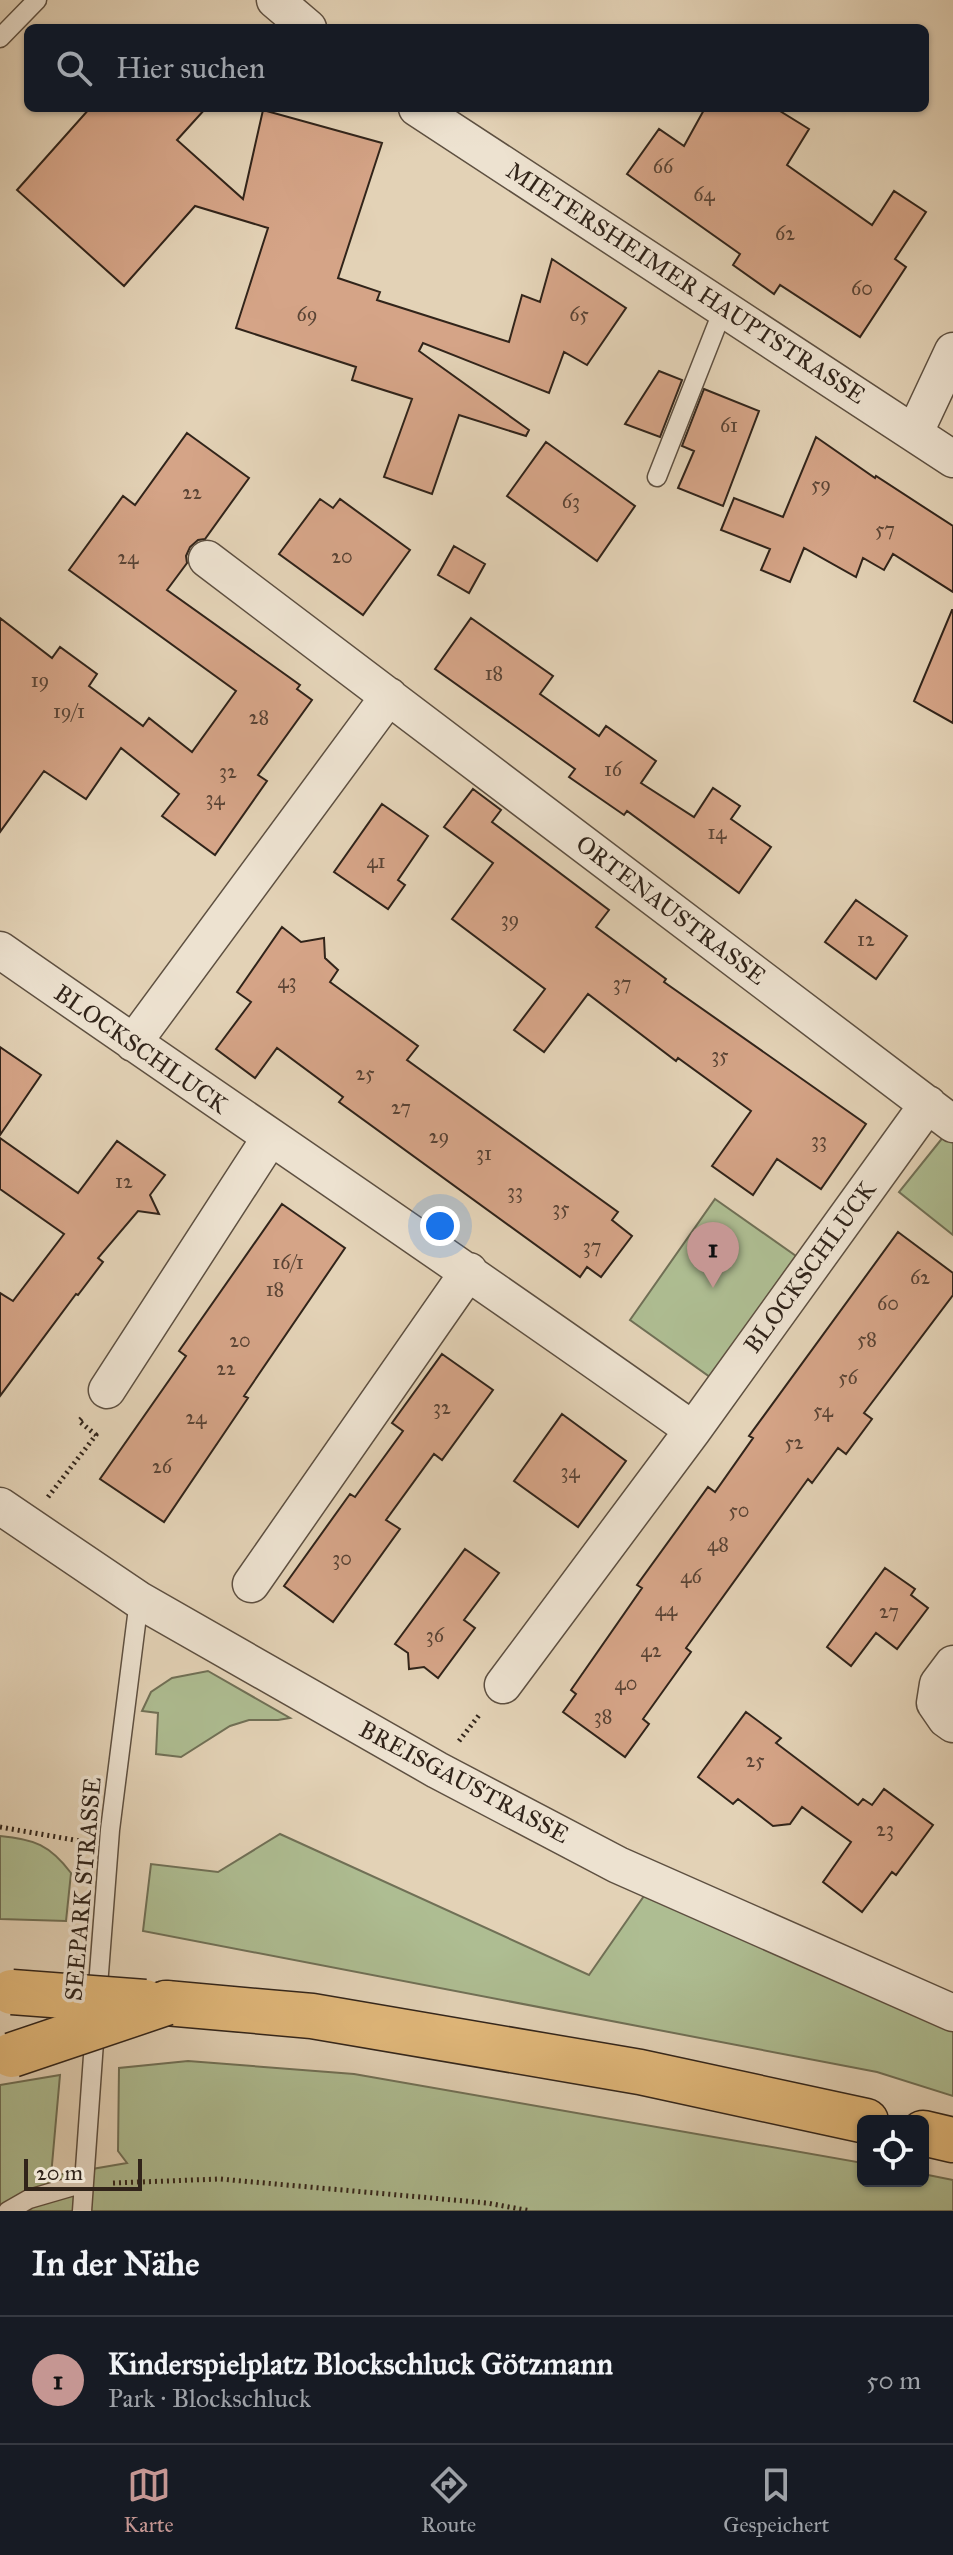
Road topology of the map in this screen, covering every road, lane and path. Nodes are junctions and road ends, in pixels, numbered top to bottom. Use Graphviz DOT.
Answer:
graph roads {
  1 [pos="37,0"];
  2 [pos="275,0"];
  3 [pos="303,24"];
  4 [pos="0,38"];
  5 [pos="423,112"];
  6 [pos="724,307"];
  7 [pos="953,351"];
  8 [pos="915,432"];
  9 [pos="953,459"];
  10 [pos="657,477"];
  11 [pos="207,559"];
  12 [pos="389,696"];
  13 [pos="4,963"];
  14 [pos="133,1043"];
  15 [pos="940,1114"];
  16 [pos="270,1138"];
  17 [pos="469,1271"];
  18 [pos="107,1390"];
  19 [pos="693,1430"];
  20 [pos="43,1504"];
  21 [pos="0,1506"];
  22 [pos="251,1584"];
  23 [pos="139,1600"];
  24 [pos="953,1664"];
  25 [pos="503,1685"];
  26 [pos="953,1724"];
  27 [pos="437,1770"];
  28 [pos="0,1827"];
  29 [pos="109,1846"];
  30 [pos="6,1991"];
  31 [pos="179,2004"];
  32 [pos="953,2013"];
  33 [pos="6,2057"];
  34 [pos="857,2119"];
  35 [pos="929,2134"];
  36 [pos="953,2140"];
  37 [pos="84,2183"];
  38 [pos="8,2211"];
  39 [pos="82,2211"];
  40 [pos="531,2211"];
  1 -- 4 [label="lane"];
  2 -- 3 [label="street"];
  5 -- 6 [label="street, MIETERSHEIMER HAUPTSTRASSE"];
  6 -- 8 [label="street, MIETERSHEIMER HAUPTSTRASSE"];
  6 -- 10 [label="lane"];
  7 -- 8 [label="street"];
  8 -- 9 [label="street, MIETERSHEIMER HAUPTSTRASSE"];
  11 -- 12 [label="street, ORTENAUSTRASSE"];
  12 -- 14 [label="street"];
  12 -- 15 [label="street, ORTENAUSTRASSE"];
  13 -- 14 [label="street, BLOCKSCHLUCK"];
  14 -- 16 [label="street, BLOCKSCHLUCK"];
  15 -- 19 [label="street, BLOCKSCHLUCK"];
  16 -- 17 [label="street, BLOCKSCHLUCK"];
  16 -- 18 [label="street"];
  17 -- 19 [label="street, BLOCKSCHLUCK"];
  17 -- 22 [label="street"];
  18 -- 20 [label="path"];
  19 -- 25 [label="street, BLOCKSCHLUCK"];
  21 -- 23 [label="street, BREISGAUSTRASSE"];
  23 -- 27 [label="street, BREISGAUSTRASSE"];
  23 -- 29 [label="lane, SEEPARK STRASSE"];
  24 -- 26 [label="street"];
  25 -- 27 [label="path"];
  27 -- 32 [label="street, BREISGAUSTRASSE"];
  28 -- 29 [label="path"];
  29 -- 37 [label="lane, SEEPARK STRASSE"];
  30 -- 31 [label="main road, bridge"];
  31 -- 33 [label="main road, bridge"];
  31 -- 34 [label="main road"];
  35 -- 36 [label="main road"];
  37 -- 38 [label="lane"];
  37 -- 39 [label="lane, SEEPARK STRASSE"];
  37 -- 40 [label="path"];
}
